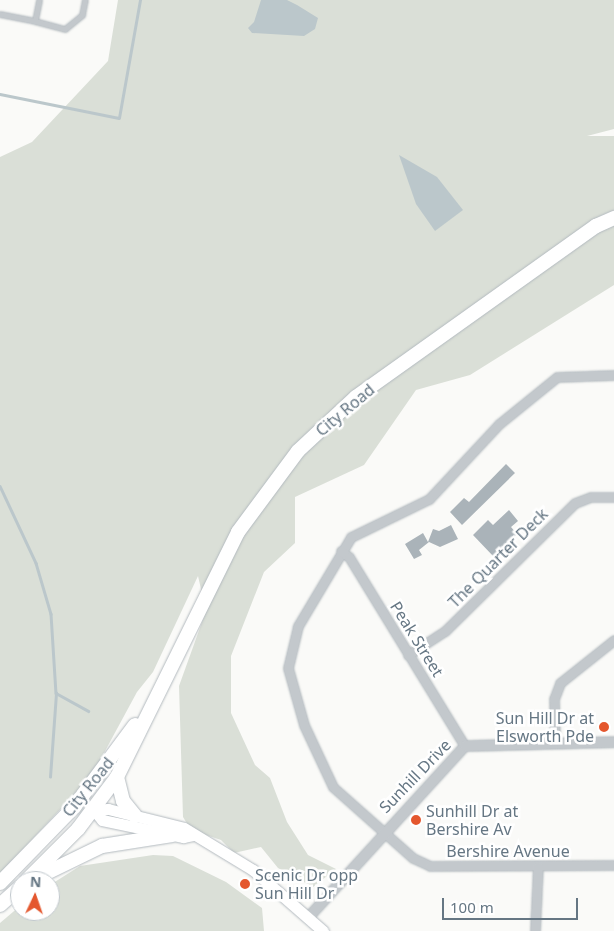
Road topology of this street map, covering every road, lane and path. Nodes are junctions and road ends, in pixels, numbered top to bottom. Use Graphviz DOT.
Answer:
graph roads {
  1 [pos="39,0"];
  2 [pos="85,0"];
  3 [pos="0,14"];
  4 [pos="35,21"];
  5 [pos="614,218"];
  6 [pos="614,375"];
  7 [pos="614,497"];
  8 [pos="341,551"];
  9 [pos="614,640"];
  10 [pos="408,655"];
  11 [pos="165,682"];
  12 [pos="555,742"];
  13 [pos="614,742"];
  14 [pos="465,746"];
  15 [pos="105,768"];
  16 [pos="117,777"];
  17 [pos="94,810"];
  18 [pos="135,816"];
  19 [pos="62,821"];
  20 [pos="383,832"];
  21 [pos="172,835"];
  22 [pos="194,835"];
  23 [pos="614,865"];
  24 [pos="538,866"];
  25 [pos="36,871"];
  26 [pos="51,871"];
  27 [pos="0,884"];
  28 [pos="10,896"];
  29 [pos="0,905"];
  30 [pos="308,918"];
  31 [pos="323,931"];
  32 [pos="535,931"];
  1 -- 4 [label="lane"];
  2 -- 4 [label="lane"];
  3 -- 4 [label="lane"];
  5 -- 11 [label="highway, City Road"];
  6 -- 8 [label="street, Bershire Avenue"];
  7 -- 10 [label="street, The Quarter Deck"];
  8 -- 10 [label="street, Peak Street"];
  8 -- 20 [label="street, Bershire Avenue"];
  9 -- 12 [label="street"];
  10 -- 14 [label="street, Peak Street"];
  11 -- 15 [label="highway, City Road"];
  11 -- 16 [label="highway, City Road"];
  12 -- 13 [label="street, Sunhill Drive"];
  12 -- 14 [label="street, Sunhill Drive"];
  14 -- 20 [label="street, Sunhill Drive"];
  15 -- 17 [label="highway"];
  15 -- 19 [label="highway, City Road"];
  16 -- 17 [label="highway, City Road"];
  16 -- 18 [label="highway"];
  17 -- 18 [label="main road"];
  17 -- 19 [label="highway"];
  17 -- 21 [label="main road"];
  17 -- 25 [label="highway, City Road"];
  18 -- 22 [label="main road"];
  19 -- 27 [label="highway, City Road"];
  20 -- 24 [label="street, Bershire Avenue"];
  20 -- 30 [label="street, Sunhill Drive"];
  21 -- 22 [label="main road"];
  21 -- 26 [label="highway"];
  22 -- 30 [label="main road"];
  23 -- 24 [label="street, Bershire Avenue"];
  24 -- 32 [label="street"];
  28 -- 29 [label="highway"];
  30 -- 31 [label="main road"];
}
